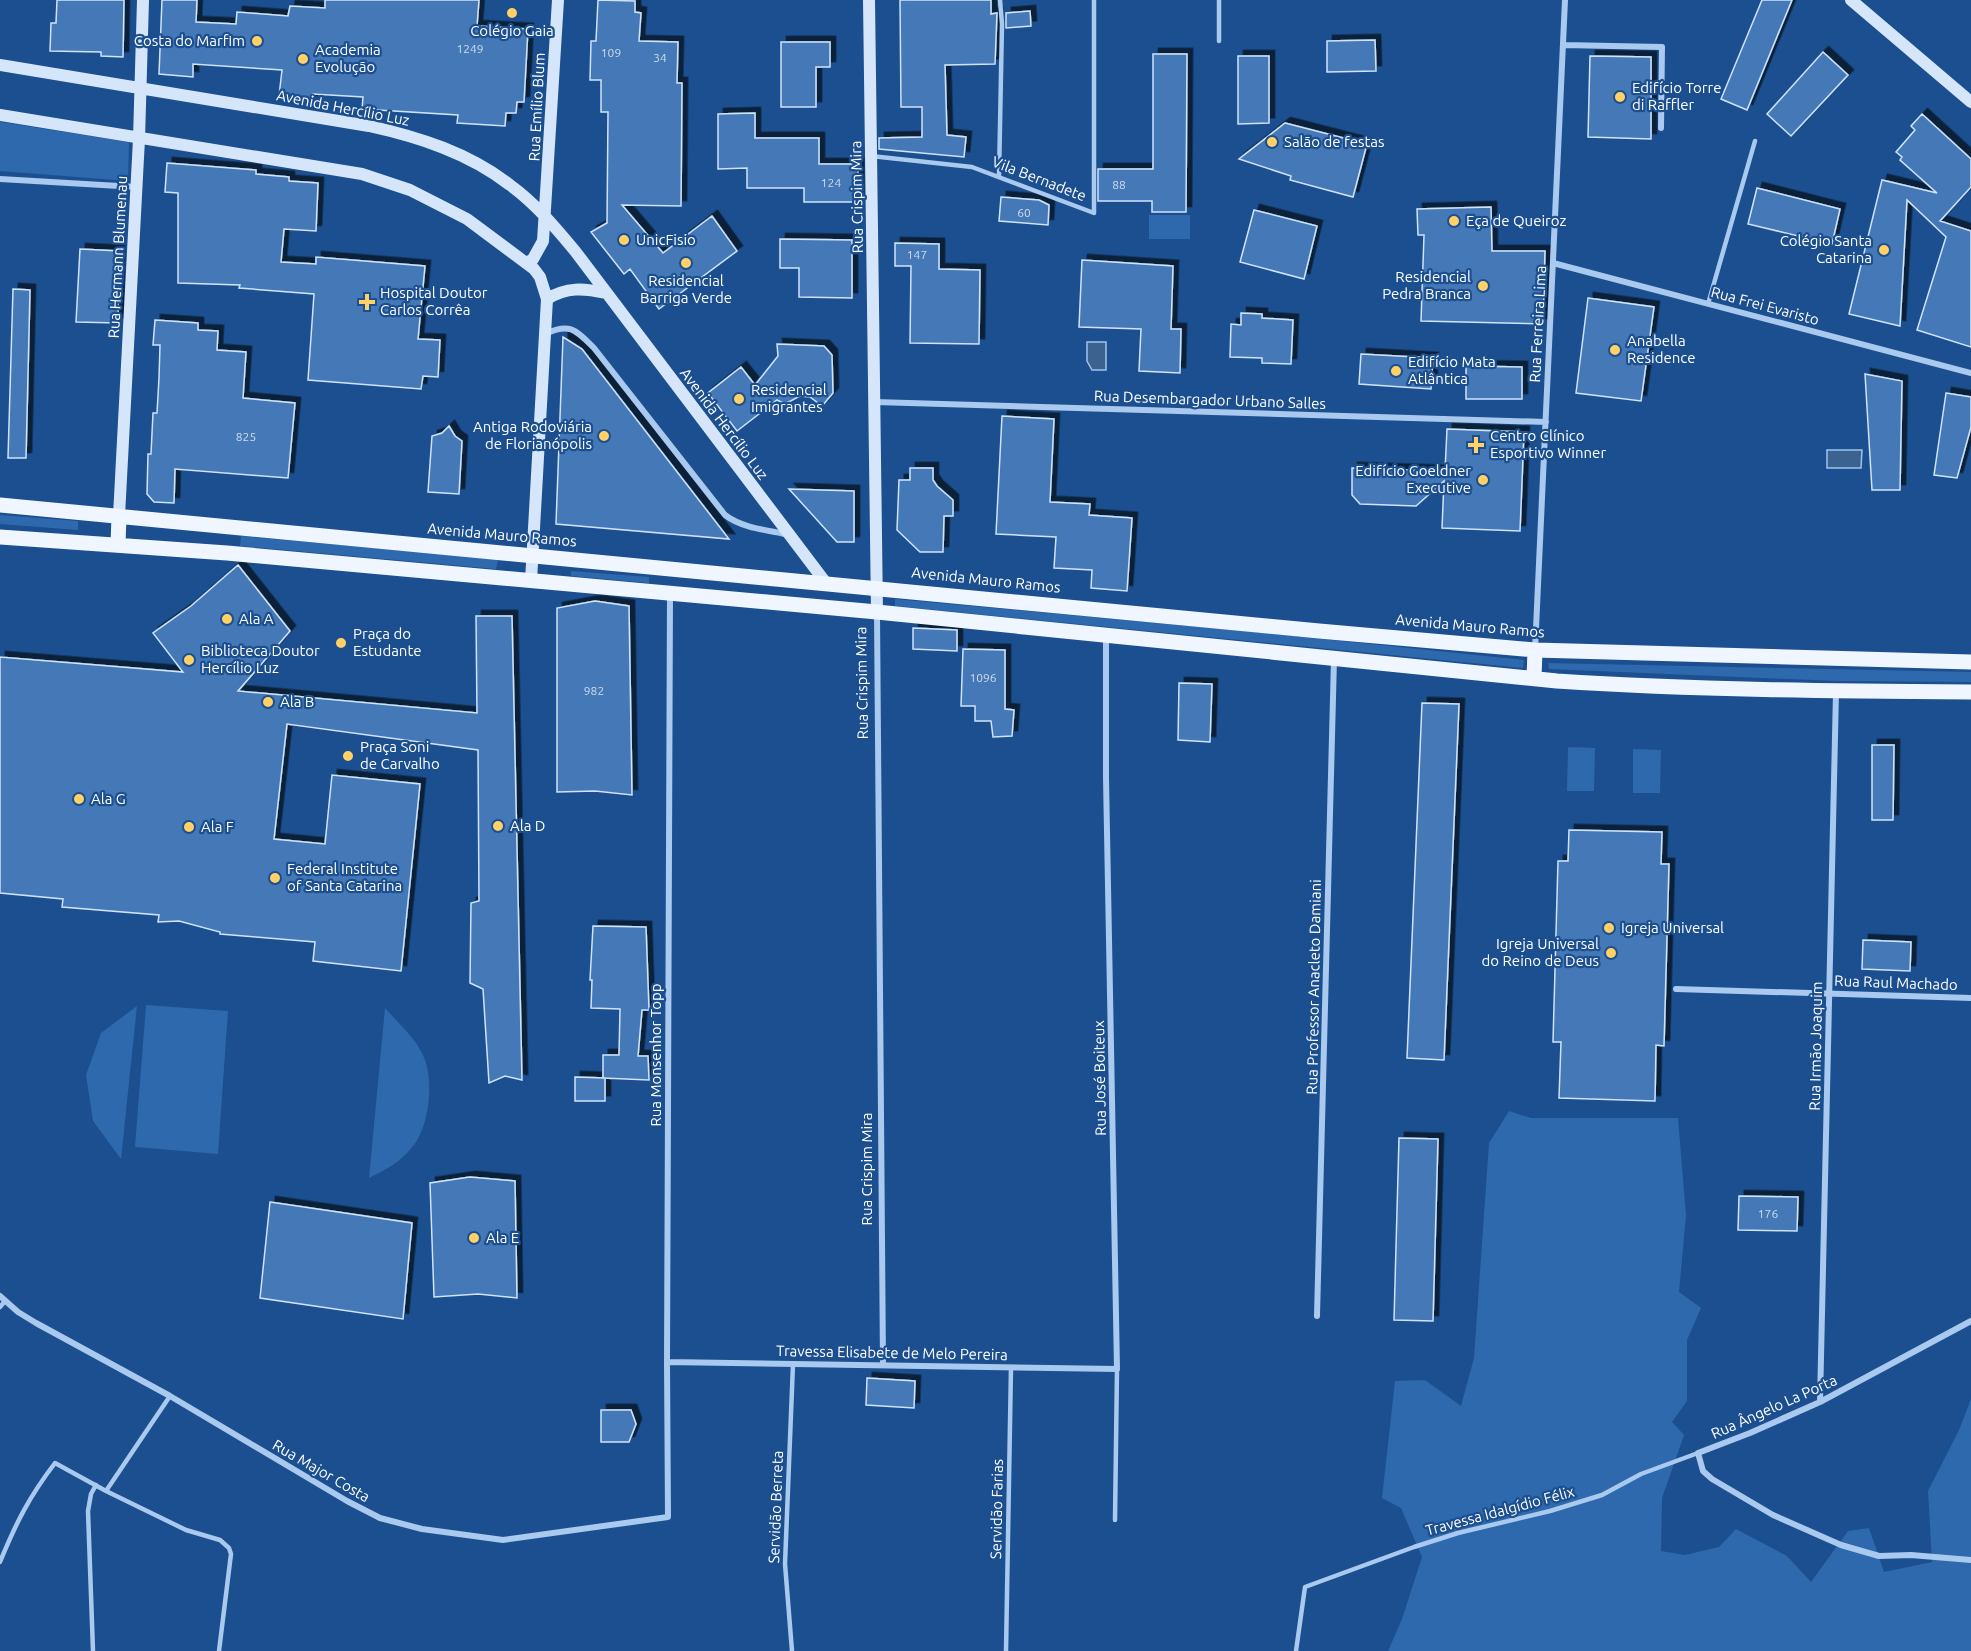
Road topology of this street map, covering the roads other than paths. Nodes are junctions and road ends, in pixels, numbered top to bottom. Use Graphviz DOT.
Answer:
graph roads {
  1 [pos="143,0"];
  2 [pos="558,0"];
  3 [pos="869,0"];
  4 [pos="1000,0"];
  5 [pos="1094,0"];
  6 [pos="1219,0"];
  7 [pos="1565,0"];
  8 [pos="1851,0"];
  9 [pos="1219,41"];
  10 [pos="1563,45"];
  11 [pos="0,65"];
  12 [pos="141,88"];
  13 [pos="1971,102"];
  14 [pos="0,115"];
  15 [pos="1661,128"];
  16 [pos="139,139"];
  17 [pos="1755,141"];
  18 [pos="871,156"];
  19 [pos="999,176"];
  20 [pos="0,179"];
  21 [pos="137,187"];
  22 [pos="545,216"];
  23 [pos="527,263"];
  24 [pos="1553,263"];
  25 [pos="606,293"];
  26 [pos="547,299"];
  27 [pos="1708,304"];
  28 [pos="545,334"];
  29 [pos="1971,373"];
  30 [pos="874,402"];
  31 [pos="1546,422"];
  32 [pos="0,505"];
  33 [pos="120,516"];
  34 [pos="790,535"];
  35 [pos="0,537"];
  36 [pos="118,545"];
  37 [pos="532,556"];
  38 [pos="531,581"];
  39 [pos="826,583"];
  40 [pos="877,588"];
  41 [pos="670,594"];
  42 [pos="809,606"];
  43 [pos="877,612"];
  44 [pos="1106,635"];
  45 [pos="1535,650"];
  46 [pos="1334,659"];
  47 [pos="1971,662"];
  48 [pos="1534,678"];
  49 [pos="1836,691"];
  50 [pos="1971,692"];
  51 [pos="1676,989"];
  52 [pos="1829,993"];
  53 [pos="1971,998"];
  54 [pos="2,1301"];
  55 [pos="1317,1316"];
  56 [pos="1971,1321"];
  57 [pos="667,1362"];
  58 [pos="793,1364"];
  59 [pos="883,1365"];
  60 [pos="1011,1367"];
  61 [pos="1116,1369"];
  62 [pos="170,1396"];
  63 [pos="1820,1402"];
  64 [pos="1698,1453"];
  65 [pos="96,1485"];
  66 [pos="106,1491"];
  67 [pos="668,1516"];
  68 [pos="1114,1520"];
  69 [pos="1971,1560"];
  70 [pos="0,1562"];
  71 [pos="93,1651"];
  72 [pos="219,1651"];
  73 [pos="792,1651"];
  74 [pos="1006,1651"];
  75 [pos="1296,1651"];
  1 -- 12 [label="main road, Rua Hermann Blumenau"];
  2 -- 22 [label="main road, Rua Emílio Blum"];
  3 -- 18 [label="main road, Rua Crispim Mira"];
  4 -- 19 [label="lane"];
  5 -- 19 [label="lane, Vila Bernadete"];
  6 -- 9 [label="lane"];
  7 -- 10 [label="street, Rua Ferreira Lima"];
  8 -- 13 [label="main road"];
  10 -- 15 [label="street"];
  10 -- 24 [label="street, Rua Ferreira Lima"];
  11 -- 12 [label="main road, Avenida Hercílio Luz"];
  12 -- 16 [label="main road, Rua Hermann Blumenau"];
  12 -- 22 [label="main road, Avenida Hercílio Luz"];
  14 -- 16 [label="main road"];
  16 -- 21 [label="main road, Rua Hermann Blumenau"];
  16 -- 23 [label="main road"];
  17 -- 27 [label="lane"];
  18 -- 19 [label="lane, Vila Bernadete"];
  18 -- 30 [label="main road, Rua Crispim Mira"];
  20 -- 21 [label="street"];
  21 -- 33 [label="main road, Rua Hermann Blumenau"];
  22 -- 23 [label="main road, Rua Emílio Blum"];
  22 -- 25 [label="main road, Avenida Hercílio Luz"];
  23 -- 26 [label="main road"];
  24 -- 27 [label="street, Rua Frei Evaristo"];
  24 -- 31 [label="street, Rua Ferreira Lima"];
  25 -- 26 [label="main road"];
  25 -- 34 [label="main road, Avenida Hercílio Luz"];
  26 -- 28 [label="main road"];
  27 -- 29 [label="street, Rua Frei Evaristo"];
  28 -- 34 [label="street"];
  28 -- 37 [label="main road"];
  30 -- 31 [label="street, Rua Desembargador Urbano Salles"];
  30 -- 40 [label="main road, Rua Crispim Mira"];
  31 -- 45 [label="street, Rua Ferreira Lima"];
  32 -- 33 [label="main road, Avenida Mauro Ramos"];
  33 -- 36 [label="main road"];
  33 -- 37 [label="main road, Avenida Mauro Ramos"];
  34 -- 39 [label="main road, Avenida Hercílio Luz"];
  35 -- 36 [label="main road"];
  36 -- 38 [label="main road"];
  37 -- 38 [label="main road"];
  37 -- 39 [label="main road, Avenida Mauro Ramos"];
  38 -- 41 [label="main road"];
  39 -- 40 [label="main road, Avenida Mauro Ramos"];
  39 -- 42 [label="main road"];
  40 -- 43 [label="main road, Rua Crispim Mira"];
  40 -- 45 [label="main road, Avenida Mauro Ramos"];
  41 -- 42 [label="main road"];
  41 -- 57 [label="street, Rua Monsenhor Topp"];
  42 -- 43 [label="main road"];
  43 -- 44 [label="main road"];
  43 -- 59 [label="street, Rua Crispim Mira"];
  44 -- 46 [label="main road"];
  44 -- 61 [label="street, Rua José Boiteux"];
  45 -- 47 [label="main road, Avenida Mauro Ramos"];
  45 -- 48 [label="main road"];
  46 -- 48 [label="main road"];
  46 -- 55 [label="street, Rua Professor Anacleto Damiani"];
  48 -- 49 [label="main road"];
  49 -- 50 [label="main road"];
  49 -- 52 [label="street, Rua Irmão Joaquim"];
  51 -- 52 [label="street, Rua Raul Machado"];
  52 -- 53 [label="street, Rua Raul Machado"];
  52 -- 63 [label="street, Rua Irmão Joaquim"];
  54 -- 62 [label="street, Rua Major Costa"];
  56 -- 63 [label="street, Rua Ângelo La Porta"];
  57 -- 58 [label="street, Travessa Elisabete de Melo Pereira"];
  57 -- 67 [label="street, Rua Monsenhor Topp"];
  58 -- 59 [label="street, Travessa Elisabete de Melo Pereira"];
  58 -- 73 [label="lane, Servidão Berreta"];
  59 -- 60 [label="street, Travessa Elisabete de Melo Pereira"];
  60 -- 61 [label="street, Travessa Elisabete de Melo Pereira"];
  60 -- 74 [label="lane, Servidão Farias"];
  61 -- 68 [label="lane, Rua José Boiteux"];
  62 -- 66 [label="lane"];
  62 -- 67 [label="street, Rua Major Costa"];
  63 -- 64 [label="street, Rua Ângelo La Porta"];
  64 -- 69 [label="street, Rua Ângelo La Porta"];
  64 -- 75 [label="lane, Travessa Idalgídio Félix"];
  65 -- 66 [label="lane"];
  65 -- 70 [label="lane"];
  65 -- 71 [label="lane"];
  66 -- 72 [label="lane"];
}
